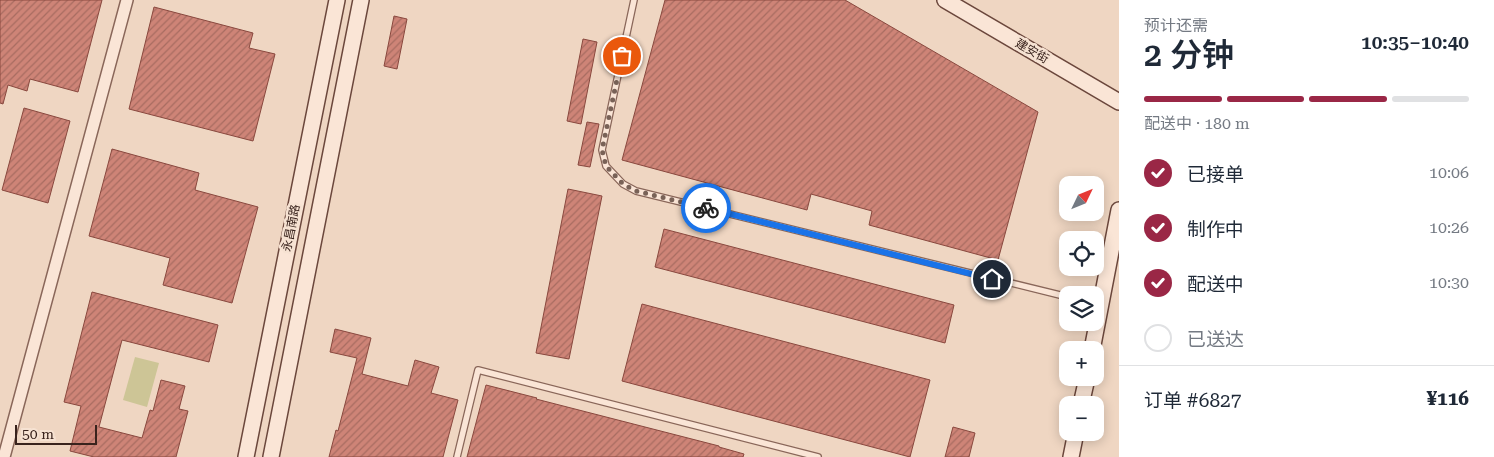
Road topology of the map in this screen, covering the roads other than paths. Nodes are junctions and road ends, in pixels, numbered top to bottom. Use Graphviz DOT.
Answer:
graph roads {
  1 [pos="127,0"];
  2 [pos="337,0"];
  3 [pos="361,0"];
  4 [pos="634,0"];
  5 [pos="945,0"];
  6 [pos="1119,102"];
  7 [pos="1119,210"];
  8 [pos="1102,286"];
  9 [pos="1059,296"];
  10 [pos="1074,441"];
  11 [pos="4,457"];
  12 [pos="246,457"];
  13 [pos="271,457"];
  14 [pos="456,457"];
  15 [pos="818,457"];
  16 [pos="1071,457"];
  1 -- 11 [label="street"];
  2 -- 12 [label="street, 永昌南路"];
  3 -- 13 [label="street, 永昌南路"];
  4 -- 9 [label="lane"];
  5 -- 6 [label="street, 建安街"];
  7 -- 8 [label="street"];
  10 -- 16 [label="street"];
  14 -- 15 [label="lane"];
}
